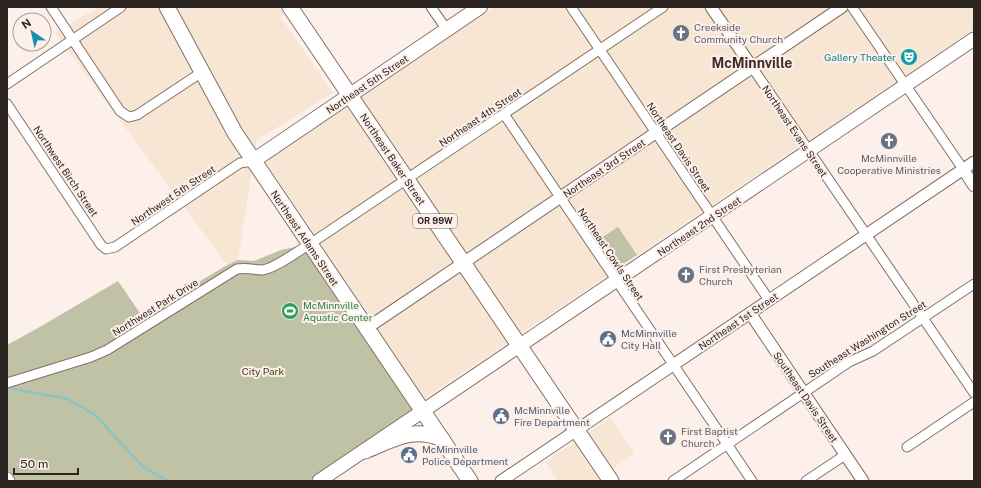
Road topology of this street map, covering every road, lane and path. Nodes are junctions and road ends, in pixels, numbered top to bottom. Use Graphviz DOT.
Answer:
graph roads {
  1 [pos="51,7"];
  2 [pos="122,7"];
  3 [pos="167,7"];
  4 [pos="431,7"];
  5 [pos="480,7"];
  6 [pos="571,7"];
  7 [pos="663,7"];
  8 [pos="711,7"];
  9 [pos="842,7"];
  10 [pos="852,7"];
  11 [pos="295,9"];
  12 [pos="446,30"];
  13 [pos="73,40"];
  14 [pos="974,40"];
  15 [pos="600,50"];
  16 [pos="752,67"];
  17 [pos="202,72"];
  18 [pos="7,84"];
  19 [pos="906,85"];
  20 [pos="349,96"];
  21 [pos="9,111"];
  22 [pos="504,114"];
  23 [pos="656,132"];
  24 [pos="809,152"];
  25 [pos="253,161"];
  26 [pos="974,162"];
  27 [pos="963,169"];
  28 [pos="406,180"];
  29 [pos="974,186"];
  30 [pos="560,197"];
  31 [pos="712,217"];
  32 [pos="865,235"];
  33 [pos="310,244"];
  34 [pos="106,249"];
  35 [pos="463,263"];
  36 [pos="616,282"];
  37 [pos="974,284"];
  38 [pos="769,300"];
  39 [pos="750,313"];
  40 [pos="923,318"];
  41 [pos="367,328"];
  42 [pos="519,347"];
  43 [pos="673,366"];
  44 [pos="7,383"];
  45 [pos="803,392"];
  46 [pos="974,392"];
  47 [pos="974,402"];
  48 [pos="423,412"];
  49 [pos="576,430"];
  50 [pos="442,439"];
  51 [pos="727,444"];
  52 [pos="907,447"];
  53 [pos="365,451"];
  54 [pos="845,455"];
  55 [pos="7,478"];
  56 [pos="9,481"];
  57 [pos="319,481"];
  58 [pos="470,481"];
  59 [pos="501,481"];
  60 [pos="611,481"];
  61 [pos="673,481"];
  62 [pos="752,481"];
  63 [pos="806,481"];
  64 [pos="862,481"];
  1 -- 13 [label="street"];
  2 -- 13 [label="street"];
  3 -- 17 [label="highway, Northeast Adams Street"];
  4 -- 12 [label="street"];
  5 -- 12 [label="main road, Northeast 5th Street"];
  6 -- 15 [label="street, Northeast Davis Street"];
  7 -- 15 [label="street, Northeast 4th Street"];
  8 -- 16 [label="street, Northeast Evans Street"];
  9 -- 16 [label="street, Northeast 3rd Street"];
  10 -- 19 [label="street"];
  11 -- 20 [label="highway, Northeast Baker Street / OR 99W"];
  12 -- 20 [label="main road, Northeast 5th Street"];
  13 -- 17 [label="street"];
  13 -- 18 [label="street"];
  14 -- 19 [label="main road, Northeast 2nd Street"];
  15 -- 22 [label="street, Northeast 4th Street"];
  15 -- 23 [label="street, Northeast Davis Street"];
  16 -- 23 [label="street, Northeast 3rd Street"];
  16 -- 24 [label="street, Northeast Evans Street"];
  17 -- 25 [label="highway, Northeast Adams Street"];
  19 -- 24 [label="main road, Northeast 2nd Street"];
  19 -- 27 [label="street"];
  20 -- 25 [label="main road, Northeast 5th Street"];
  20 -- 28 [label="highway, Northeast Baker Street / OR 99W"];
  21 -- 34 [label="street, Northwest Birch Street"];
  22 -- 28 [label="street, Northeast 4th Street"];
  22 -- 30 [label="street, Northeast Cowls Street"];
  23 -- 30 [label="street, Northeast 3rd Street"];
  23 -- 31 [label="street, Northeast Davis Street"];
  24 -- 31 [label="main road, Northeast 2nd Street"];
  24 -- 32 [label="street, Northeast Evans Street"];
  25 -- 33 [label="highway, Northeast Adams Street"];
  25 -- 34 [label="street, Northwest 5th Street"];
  26 -- 27 [label="street, Northeast 1st Street"];
  27 -- 29 [label="street"];
  27 -- 32 [label="street, Northeast 1st Street"];
  28 -- 33 [label="street, Northeast 4th Street"];
  28 -- 35 [label="highway, Northeast Baker Street / OR 99W"];
  30 -- 35 [label="street, Northeast 3rd Street"];
  30 -- 36 [label="street, Northeast Cowls Street"];
  31 -- 36 [label="main road, Northeast 2nd Street"];
  31 -- 38 [label="street, Northeast Davis Street"];
  32 -- 38 [label="street, Northeast 1st Street"];
  32 -- 40 [label="street, Northeast Evans Street"];
  33 -- 41 [label="highway, Northeast Adams Street"];
  33 -- 44 [label="street, Northwest Park Drive"];
  35 -- 41 [label="street, Northeast 3rd Street"];
  35 -- 42 [label="highway, Northeast Baker Street / OR 99W"];
  36 -- 42 [label="main road, Northeast 2nd Street"];
  36 -- 43 [label="street, Northeast Cowls Street"];
  37 -- 40 [label="street, Southeast Washington Street"];
  38 -- 39 [label="street, Northeast 1st Street"];
  39 -- 43 [label="street, Northeast 1st Street"];
  39 -- 45 [label="street, Southeast Davis Street"];
  40 -- 45 [label="street, Southeast Washington Street"];
  40 -- 46 [label="street, Northeast Evans Street"];
  41 -- 48 [label="highway, Northeast Adams Street"];
  42 -- 48 [label="main road, Northeast 2nd Street"];
  42 -- 49 [label="highway, Northeast Baker Street / OR 99W"];
  43 -- 49 [label="street, Northeast 1st Street"];
  43 -- 51 [label="street, Northeast Cowls Street"];
  45 -- 51 [label="street, Southeast Washington Street"];
  45 -- 54 [label="street, Southeast Davis Street"];
  47 -- 52 [label="street"];
  48 -- 50 [label="highway, Northeast Adams Street"];
  48 -- 53 [label="main road, Northeast 2nd Street"];
  49 -- 59 [label="street, Northeast 1st Street"];
  49 -- 60 [label="highway, OR 99W"];
  50 -- 53 [label="highway"];
  50 -- 58 [label="highway, Northeast Adams Street"];
  51 -- 61 [label="street, Southeast Washington Street"];
  51 -- 62 [label="street, Northeast Cowls Street"];
  53 -- 57 [label="main road, Northeast 2nd Street"];
  54 -- 63 [label="street"];
  54 -- 64 [label="street, Southeast Davis Street"];
  55 -- 56 [label="street"];
}
